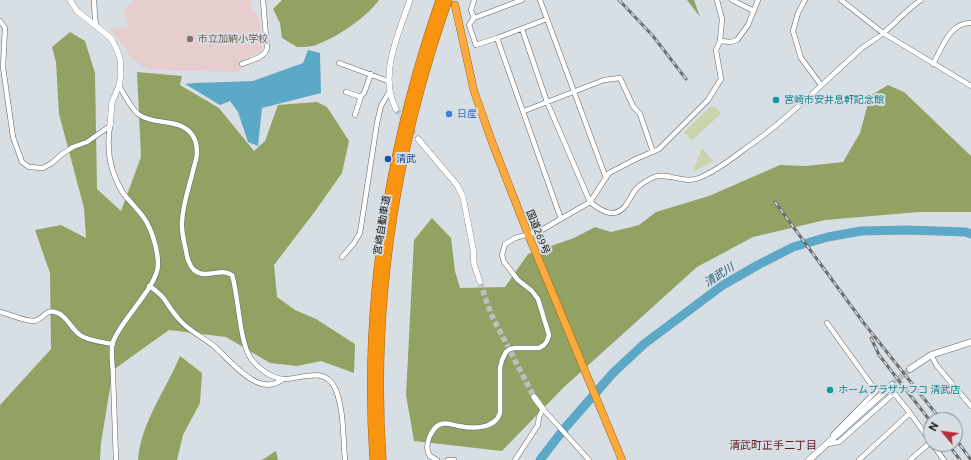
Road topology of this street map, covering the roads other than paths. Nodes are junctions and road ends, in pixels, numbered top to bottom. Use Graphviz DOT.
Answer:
graph roads {
  1 [pos="70,0"];
  2 [pos="94,0"];
  3 [pos="263,0"];
  4 [pos="410,0"];
  5 [pos="440,0"];
  6 [pos="474,0"];
  7 [pos="522,0"];
  8 [pos="540,0"];
  9 [pos="717,0"];
  10 [pos="732,0"];
  11 [pos="758,0"];
  12 [pos="805,0"];
  13 [pos="841,0"];
  14 [pos="921,0"];
  15 [pos="452,2"];
  16 [pos="754,11"];
  17 [pos="474,18"];
  18 [pos="547,19"];
  19 [pos="0,21"];
  20 [pos="971,23"];
  21 [pos="97,27"];
  22 [pos="522,29"];
  23 [pos="883,33"];
  24 [pos="497,38"];
  25 [pos="720,41"];
  26 [pos="338,63"];
  27 [pos="242,64"];
  28 [pos="932,64"];
  29 [pos="371,74"];
  30 [pos="388,81"];
  31 [pos="821,85"];
  32 [pos="119,86"];
  33 [pos="971,86"];
  34 [pos="346,92"];
  35 [pos="390,92"];
  36 [pos="574,92"];
  37 [pos="361,96"];
  38 [pos="547,102"];
  39 [pos="396,109"];
  40 [pos="524,111"];
  41 [pos="355,115"];
  42 [pos="110,126"];
  43 [pos="418,139"];
  44 [pos="653,152"];
  45 [pos="606,178"];
  46 [pos="590,202"];
  47 [pos="561,218"];
  48 [pos="528,234"];
  49 [pos="342,257"];
  50 [pos="480,282"];
  51 [pos="150,286"];
  52 [pos="0,312"];
  53 [pos="827,323"];
  54 [pos="971,342"];
  55 [pos="113,344"];
  56 [pos="931,355"];
  57 [pos="910,369"];
  58 [pos="283,379"];
  59 [pos="892,385"];
  60 [pos="534,397"];
  61 [pos="971,406"];
  62 [pos="543,408"];
  63 [pos="910,413"];
  64 [pos="923,432"];
  65 [pos="828,444"];
  66 [pos="923,449"];
  67 [pos="938,452"];
  68 [pos="817,457"];
  69 [pos="116,460"];
  70 [pos="345,460"];
  71 [pos="374,460"];
  72 [pos="382,460"];
  73 [pos="437,460"];
  74 [pos="448,460"];
  75 [pos="454,460"];
  76 [pos="516,460"];
  77 [pos="589,460"];
  78 [pos="622,460"];
  79 [pos="809,460"];
  80 [pos="859,460"];
  81 [pos="910,460"];
  82 [pos="944,460"];
  1 -- 21 [label="street"];
  2 -- 21 [label="street"];
  3 -- 27 [label="street"];
  4 -- 30 [label="street"];
  5 -- 71 [label="highway, 宮崎自動車道"];
  6 -- 17 [label="street"];
  7 -- 17 [label="street"];
  8 -- 18 [label="street"];
  9 -- 25 [label="street"];
  10 -- 16 [label="street"];
  11 -- 16 [label="street"];
  12 -- 31 [label="street"];
  13 -- 23 [label="street"];
  14 -- 23 [label="street"];
  15 -- 48 [label="highway, 国道269号"];
  15 -- 72 [label="highway, 宮崎自動車道"];
  16 -- 25 [label="street"];
  17 -- 24 [label="street"];
  18 -- 22 [label="street"];
  18 -- 36 [label="street"];
  19 -- 42 [label="street"];
  20 -- 28 [label="street"];
  21 -- 32 [label="street"];
  22 -- 24 [label="street"];
  22 -- 38 [label="street"];
  23 -- 28 [label="street"];
  23 -- 31 [label="street"];
  24 -- 40 [label="street"];
  25 -- 44 [label="street"];
  26 -- 29 [label="street"];
  28 -- 33 [label="street"];
  29 -- 30 [label="street"];
  29 -- 37 [label="street"];
  30 -- 35 [label="street"];
  31 -- 46 [label="street"];
  32 -- 42 [label="street"];
  32 -- 58 [label="street"];
  34 -- 37 [label="street"];
  35 -- 39 [label="street"];
  35 -- 49 [label="street"];
  36 -- 38 [label="street"];
  36 -- 44 [label="street"];
  36 -- 45 [label="street"];
  37 -- 41 [label="street"];
  38 -- 40 [label="street"];
  38 -- 46 [label="street"];
  40 -- 47 [label="street"];
  42 -- 51 [label="street"];
  43 -- 50 [label="street"];
  44 -- 45 [label="street"];
  45 -- 46 [label="street"];
  46 -- 47 [label="street"];
  47 -- 48 [label="street"];
  48 -- 73 [label="street"];
  48 -- 78 [label="highway, 国道269号"];
  51 -- 55 [label="street"];
  51 -- 58 [label="street"];
  52 -- 55 [label="street"];
  53 -- 65 [label="street"];
  54 -- 56 [label="main road"];
  55 -- 69 [label="street"];
  56 -- 57 [label="main road"];
  56 -- 61 [label="street"];
  58 -- 70 [label="street"];
  59 -- 65 [label="main road"];
  60 -- 62 [label="street"];
  62 -- 76 [label="street"];
  62 -- 77 [label="street"];
  63 -- 64 [label="street"];
  63 -- 65 [label="street"];
  63 -- 80 [label="street"];
  65 -- 68 [label="main road"];
  66 -- 81 [label="street"];
  67 -- 82 [label="street"];
  68 -- 79 [label="main road"];
  74 -- 75 [label="street"];
}
